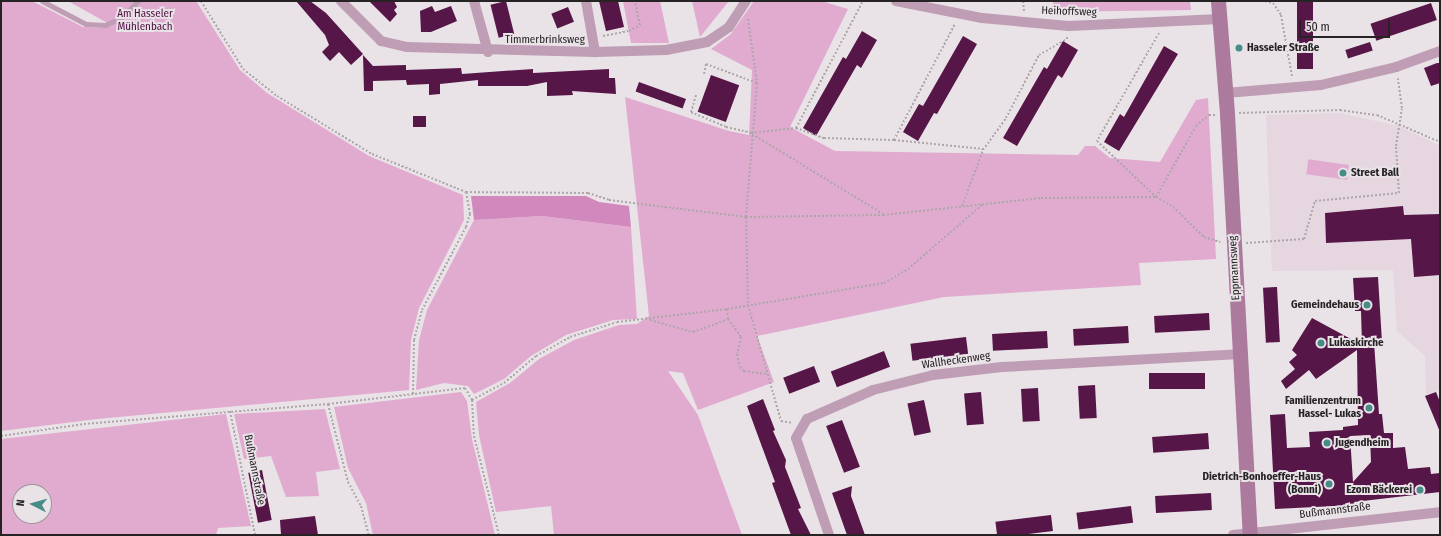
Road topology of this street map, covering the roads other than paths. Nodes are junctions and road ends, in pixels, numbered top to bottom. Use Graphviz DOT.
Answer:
graph roads {
  1 [pos="42,1"];
  2 [pos="138,1"];
  3 [pos="341,1"];
  4 [pos="474,1"];
  5 [pos="586,1"];
  6 [pos="746,1"];
  7 [pos="896,1"];
  8 [pos="1218,1"];
  9 [pos="1220,19"];
  10 [pos="1440,51"];
  11 [pos="488,52"];
  12 [pos="595,52"];
  13 [pos="1226,93"];
  14 [pos="1240,354"];
  15 [pos="1440,512"];
  16 [pos="1250,534"];
  17 [pos="829,535"];
  18 [pos="1233,535"];
  1 -- 2 [label="lane"];
  3 -- 11 [label="street, Timmerbrinksweg"];
  4 -- 11 [label="street"];
  5 -- 12 [label="street"];
  6 -- 12 [label="street, Timmerbrinksweg"];
  7 -- 9 [label="street, Heihoffsweg"];
  8 -- 9 [label="street, Eppmannsweg"];
  9 -- 13 [label="street, Eppmannsweg"];
  10 -- 13 [label="street"];
  11 -- 12 [label="street, Timmerbrinksweg"];
  13 -- 14 [label="street, Eppmannsweg"];
  14 -- 16 [label="street, Eppmannsweg"];
  14 -- 17 [label="street, Wallheckenweg"];
  15 -- 16 [label="street, Bußmannstraße"];
  16 -- 18 [label="street, Bußmannstraße"];
}
